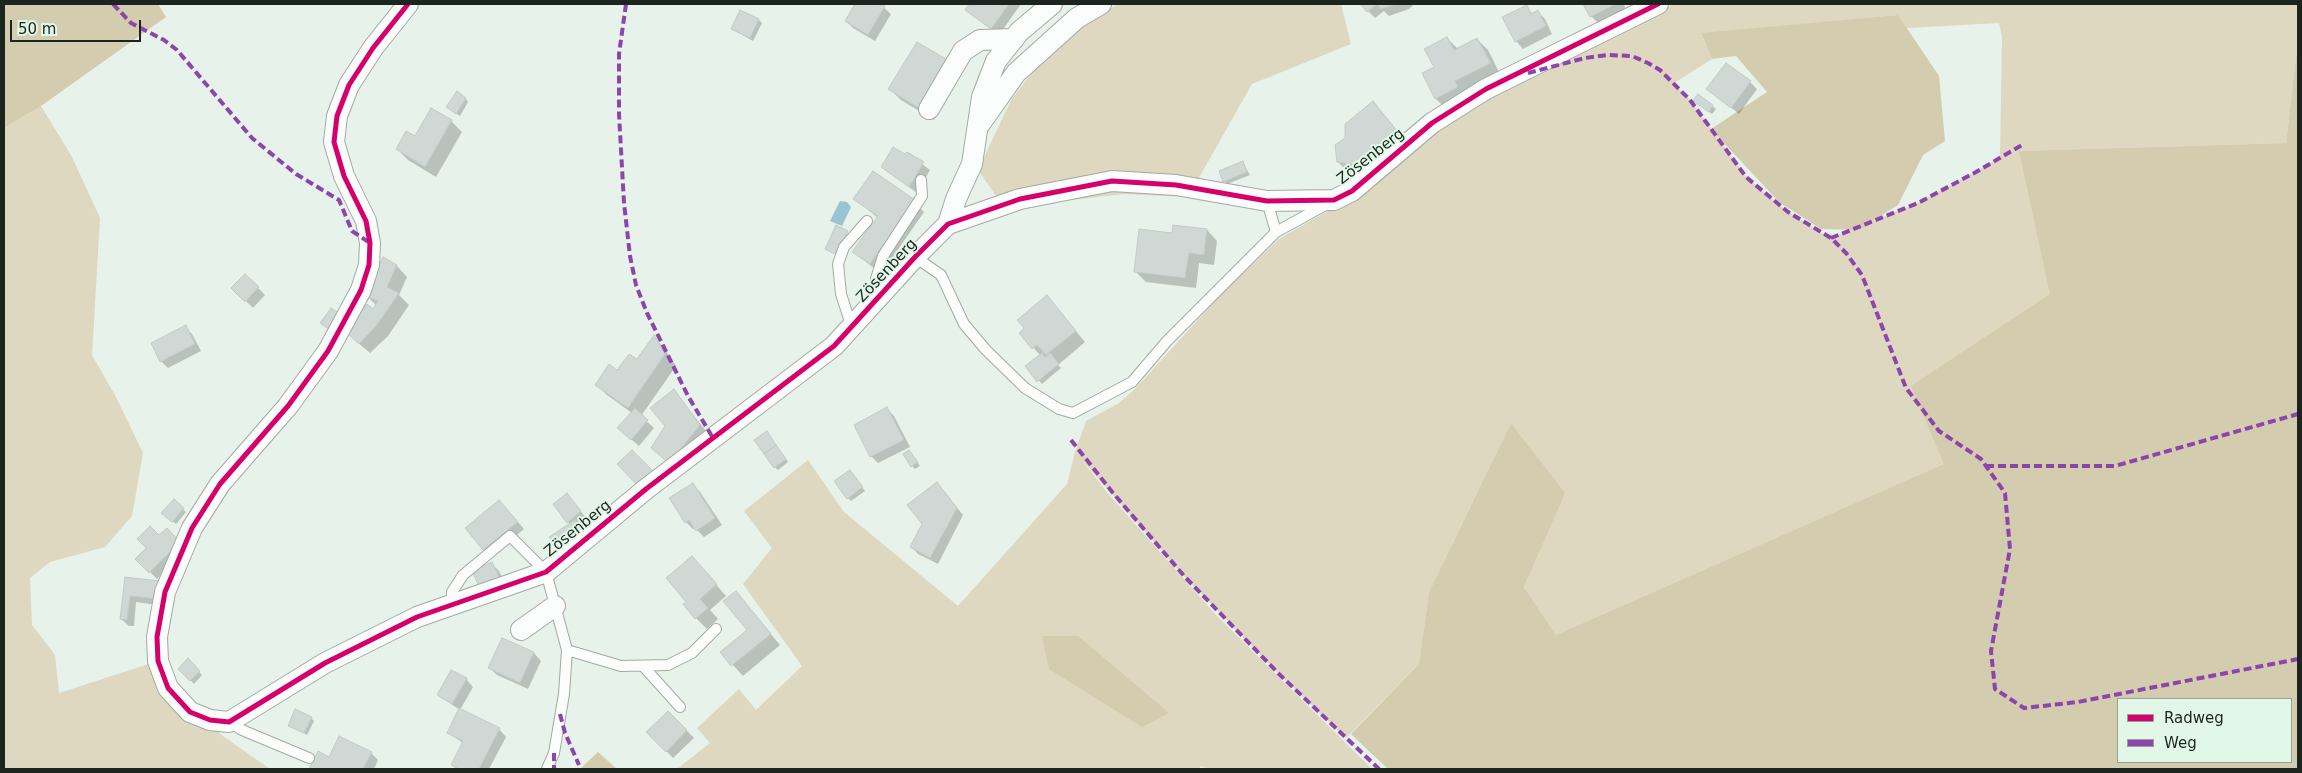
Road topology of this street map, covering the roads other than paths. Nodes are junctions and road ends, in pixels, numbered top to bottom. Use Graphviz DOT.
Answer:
graph roads {
  1 [pos="408,4"];
  2 [pos="1052,4"];
  3 [pos="1100,4"];
  4 [pos="1658,4"];
  5 [pos="1014,39"];
  6 [pos="929,109"];
  7 [pos="978,128"];
  8 [pos="921,180"];
  9 [pos="1334,200"];
  10 [pos="1267,201"];
  11 [pos="867,220"];
  12 [pos="948,224"];
  13 [pos="1276,232"];
  14 [pos="915,257"];
  15 [pos="878,298"];
  16 [pos="852,328"];
  17 [pos="546,572"];
  18 [pos="452,605"];
  19 [pos="555,606"];
  20 [pos="716,629"];
  21 [pos="521,630"];
  22 [pos="567,650"];
  23 [pos="643,666"];
  24 [pos="680,708"];
  25 [pos="229,722"];
  26 [pos="309,758"];
  27 [pos="547,769"];
  1 -- 25 [label="street"];
  2 -- 5 [label="street, Zösenberg"];
  3 -- 7 [label="street, Zösenberg"];
  4 -- 9 [label="street, Zösenberg"];
  5 -- 6 [label="street"];
  5 -- 7 [label="street, Zösenberg"];
  7 -- 12 [label="street, Zösenberg"];
  8 -- 15 [label="lane"];
  9 -- 10 [label="street, Zösenberg"];
  9 -- 13 [label="lane, Zösenberg"];
  10 -- 12 [label="street, Zösenberg"];
  10 -- 13 [label="lane"];
  11 -- 16 [label="lane"];
  12 -- 14 [label="street, Zösenberg"];
  13 -- 14 [label="lane, Zösenberg"];
  14 -- 15 [label="street, Zösenberg"];
  15 -- 16 [label="street, Zösenberg"];
  16 -- 17 [label="street, Zösenberg"];
  17 -- 18 [label="street, Zösenberg"];
  17 -- 18 [label="lane"];
  17 -- 19 [label="lane, Zösenberg"];
  18 -- 25 [label="street, Zösenberg"];
  19 -- 21 [label="street"];
  19 -- 22 [label="lane, Zösenberg"];
  20 -- 23 [label="lane"];
  22 -- 23 [label="lane"];
  22 -- 27 [label="lane, Zösenberg"];
  23 -- 24 [label="lane"];
  25 -- 26 [label="lane"];
}
